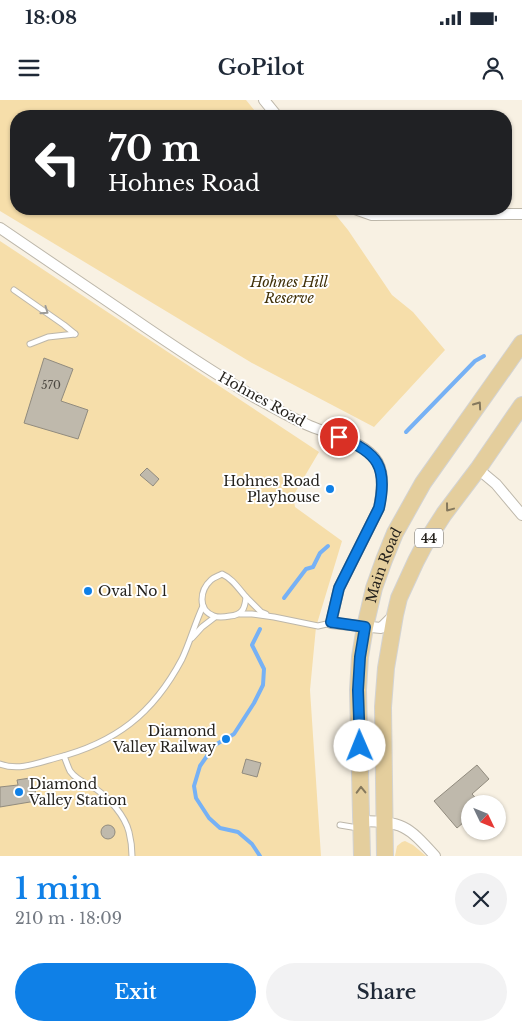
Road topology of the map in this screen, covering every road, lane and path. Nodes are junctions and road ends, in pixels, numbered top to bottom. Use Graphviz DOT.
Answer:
graph roads {
  1 [pos="264,100"];
  2 [pos="272,110"];
  3 [pos="0,228"];
  4 [pos="14,290"];
  5 [pos="522,343"];
  6 [pos="30,344"];
  7 [pos="522,405"];
  8 [pos="478,469"];
  9 [pos="522,514"];
  10 [pos="246,597"];
  11 [pos="203,606"];
  12 [pos="240,614"];
  13 [pos="394,615"];
  14 [pos="274,616"];
  15 [pos="215,617"];
  16 [pos="331,622"];
  17 [pos="365,627"];
  18 [pos="190,640"];
  19 [pos="64,756"];
  20 [pos="0,764"];
  21 [pos="384,821"];
  22 [pos="361,824"];
  23 [pos="340,825"];
  24 [pos="132,856"];
  25 [pos="362,856"];
  26 [pos="385,856"];
  27 [pos="435,856"];
  1 -- 2 [label="street"];
  3 -- 16 [label="street, Hohnes Road"];
  4 -- 6 [label="lane, one-way"];
  17 -- 5 [label="main road, Main Road / 44, one-way"];
  7 -- 8 [label="main road, Main Road / 44"];
  8 -- 9 [label="street"];
  8 -- 13 [label="main road, Main Road / 44, one-way"];
  10 -- 11 [label="lane"];
  10 -- 12 [label="lane"];
  10 -- 14 [label="lane"];
  11 -- 15 [label="lane"];
  11 -- 18 [label="lane"];
  12 -- 14 [label="lane"];
  12 -- 15 [label="lane"];
  13 -- 17 [label="street"];
  13 -- 21 [label="main road, Main Road / 44"];
  14 -- 16 [label="lane"];
  15 -- 18 [label="lane"];
  16 -- 17 [label="street"];
  22 -- 17 [label="main road, Main Road / 44, one-way"];
  18 -- 19 [label="lane"];
  19 -- 20 [label="lane"];
  19 -- 24 [label="lane"];
  21 -- 22 [label="street"];
  21 -- 26 [label="main road, Main Road / 44"];
  21 -- 27 [label="street"];
  22 -- 23 [label="lane"];
  22 -- 25 [label="main road, Main Road / 44"];
}
